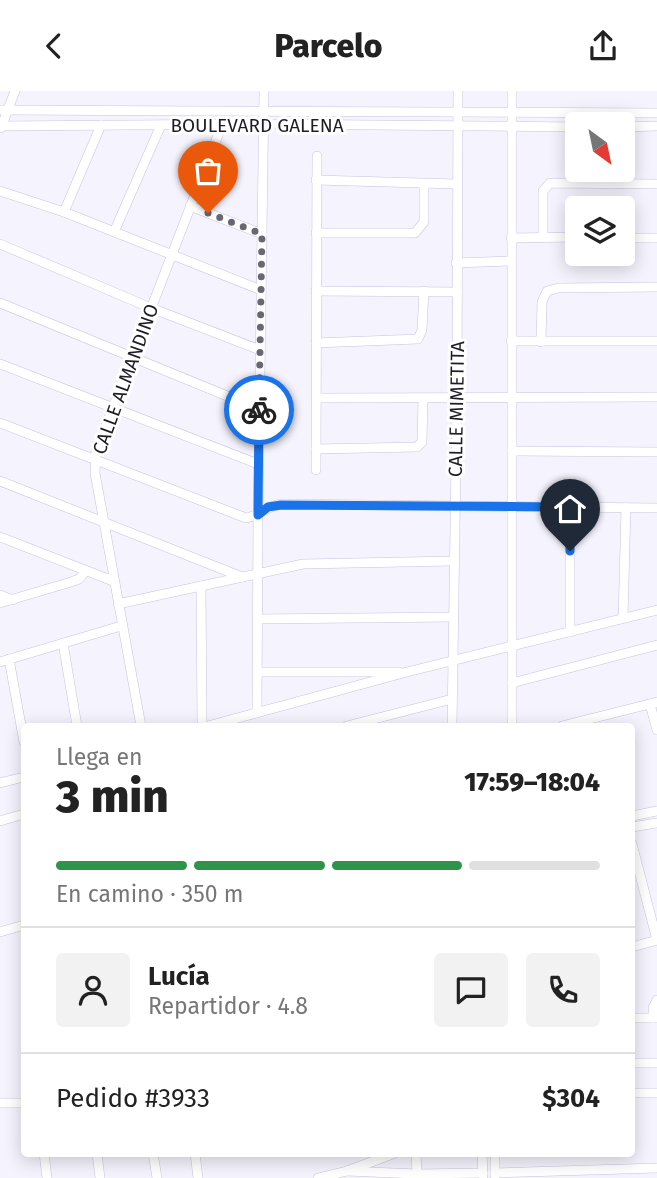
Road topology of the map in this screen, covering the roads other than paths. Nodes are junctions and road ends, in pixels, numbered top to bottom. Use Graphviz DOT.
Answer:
graph roads {
  1 [pos="15,91"];
  2 [pos="264,91"];
  3 [pos="458,91"];
  4 [pos="512,91"];
  5 [pos="4,110"];
  6 [pos="264,111"];
  7 [pos="458,113"];
  8 [pos="512,113"];
  9 [pos="657,113"];
  10 [pos="264,124"];
  11 [pos="101,125"];
  12 [pos="161,125"];
  13 [pos="222,125"];
  14 [pos="0,127"];
  15 [pos="458,127"];
  16 [pos="512,127"];
  17 [pos="565,127"];
  18 [pos="635,127"];
  19 [pos="657,127"];
  20 [pos="317,156"];
  21 [pos="316,180"];
  22 [pos="424,184"];
  23 [pos="456,184"];
  24 [pos="657,184"];
  25 [pos="0,191"];
  26 [pos="190,206"];
  27 [pos="64,212"];
  28 [pos="114,232"];
  29 [pos="316,233"];
  30 [pos="262,234"];
  31 [pos="543,236"];
  32 [pos="565,237"];
  33 [pos="511,238"];
  34 [pos="635,238"];
  35 [pos="657,238"];
  36 [pos="0,244"];
  37 [pos="171,255"];
  38 [pos="511,261"];
  39 [pos="456,263"];
  40 [pos="657,287"];
  41 [pos="261,291"];
  42 [pos="316,291"];
  43 [pos="424,291"];
  44 [pos="457,292"];
  45 [pos="0,303"];
  46 [pos="151,308"];
  47 [pos="511,341"];
  48 [pos="657,341"];
  49 [pos="541,342"];
  50 [pos="316,343"];
  51 [pos="260,350"];
  52 [pos="131,358"];
  53 [pos="0,364"];
  54 [pos="512,397"];
  55 [pos="657,397"];
  56 [pos="317,398"];
  57 [pos="457,398"];
  58 [pos="423,399"];
  59 [pos="112,408"];
  60 [pos="259,409"];
  61 [pos="0,423"];
  62 [pos="316,449"];
  63 [pos="512,451"];
  64 [pos="657,452"];
  65 [pos="94,459"];
  66 [pos="258,464"];
  67 [pos="316,470"];
  68 [pos="0,481"];
  69 [pos="510,507"];
  70 [pos="570,507"];
  71 [pos="455,508"];
  72 [pos="626,508"];
  73 [pos="657,508"];
  74 [pos="258,515"];
  75 [pos="103,522"];
  76 [pos="0,537"];
  77 [pos="454,561"];
  78 [pos="86,571"];
  79 [pos="258,574"];
  80 [pos="242,577"];
  81 [pos="114,581"];
  82 [pos="201,586"];
  83 [pos="0,594"];
  84 [pos="13,600"];
  85 [pos="0,604"];
  86 [pos="118,604"];
  87 [pos="657,610"];
  88 [pos="453,617"];
  89 [pos="623,618"];
  90 [pos="258,619"];
  91 [pos="121,626"];
  92 [pos="570,632"];
  93 [pos="63,643"];
  94 [pos="657,645"];
  95 [pos="511,647"];
  96 [pos="4,661"];
  97 [pos="452,661"];
  98 [pos="258,672"];
  99 [pos="407,672"];
  100 [pos="512,683"];
  101 [pos="452,699"];
  102 [pos="653,703"];
  103 [pos="257,713"];
  104 [pos="596,722"];
  105 [pos="76,723"];
  106 [pos="140,723"];
  107 [pos="202,723"];
  108 [pos="219,723"];
  109 [pos="359,723"];
  110 [pos="452,723"];
  111 [pos="512,723"];
  112 [pos="21,730"];
  113 [pos="657,730"];
  114 [pos="21,778"];
  115 [pos="0,783"];
  116 [pos="657,811"];
  117 [pos="21,815"];
  118 [pos="635,815"];
  119 [pos="0,821"];
  120 [pos="657,823"];
  121 [pos="635,827"];
  122 [pos="635,856"];
  123 [pos="21,926"];
  124 [pos="0,932"];
  125 [pos="657,940"];
  126 [pos="635,946"];
  127 [pos="657,1000"];
  128 [pos="635,1018"];
  129 [pos="655,1018"];
  130 [pos="635,1063"];
  131 [pos="657,1063"];
  132 [pos="635,1093"];
  133 [pos="657,1093"];
  134 [pos="0,1103"];
  135 [pos="21,1104"];
  136 [pos="44,1157"];
  137 [pos="97,1157"];
  138 [pos="154,1157"];
  139 [pos="195,1157"];
  140 [pos="384,1157"];
  141 [pos="416,1157"];
  142 [pos="482,1157"];
  143 [pos="495,1157"];
  144 [pos="657,1168"];
  145 [pos="347,1171"];
  146 [pos="417,1174"];
  147 [pos="495,1175"];
  148 [pos="483,1176"];
  149 [pos="195,1177"];
  150 [pos="323,1177"];
  151 [pos="47,1178"];
  152 [pos="100,1178"];
  153 [pos="157,1178"];
  1 -- 5 [label="street"];
  2 -- 6 [label="street"];
  3 -- 7 [label="street, CALLE MIMETITA"];
  4 -- 8 [label="street"];
  5 -- 6 [label="street, BOULEVARD GALENA"];
  5 -- 14 [label="street"];
  6 -- 7 [label="street, BOULEVARD GALENA"];
  6 -- 10 [label="street"];
  7 -- 8 [label="street, BOULEVARD GALENA"];
  7 -- 15 [label="street, CALLE MIMETITA"];
  8 -- 9 [label="street, BOULEVARD GALENA"];
  8 -- 16 [label="street"];
  10 -- 13 [label="street, BOULEVARD GALENA"];
  10 -- 15 [label="street, BOULEVARD GALENA"];
  10 -- 30 [label="street"];
  11 -- 12 [label="street, BOULEVARD GALENA"];
  11 -- 14 [label="street, BOULEVARD GALENA"];
  11 -- 27 [label="street"];
  12 -- 13 [label="street, BOULEVARD GALENA"];
  12 -- 28 [label="street"];
  13 -- 26 [label="street, CALLE ALMANDINO"];
  15 -- 16 [label="street, BOULEVARD GALENA"];
  15 -- 23 [label="street, CALLE MIMETITA"];
  16 -- 17 [label="street, BOULEVARD GALENA"];
  16 -- 33 [label="street"];
  18 -- 19 [label="street"];
  20 -- 21 [label="street"];
  21 -- 22 [label="street"];
  21 -- 29 [label="street"];
  22 -- 23 [label="street"];
  22 -- 29 [label="street"];
  23 -- 39 [label="street, CALLE MIMETITA"];
  24 -- 31 [label="street"];
  25 -- 27 [label="street"];
  26 -- 30 [label="street"];
  26 -- 37 [label="street, CALLE ALMANDINO"];
  27 -- 28 [label="street"];
  28 -- 37 [label="street"];
  29 -- 42 [label="street"];
  30 -- 41 [label="street"];
  31 -- 32 [label="street"];
  31 -- 33 [label="street"];
  33 -- 38 [label="street"];
  34 -- 35 [label="street"];
  36 -- 46 [label="street"];
  37 -- 41 [label="street"];
  37 -- 46 [label="street, CALLE ALMANDINO"];
  38 -- 39 [label="street"];
  38 -- 47 [label="street"];
  39 -- 44 [label="street, CALLE MIMETITA"];
  40 -- 49 [label="street"];
  41 -- 51 [label="street"];
  42 -- 43 [label="street"];
  42 -- 50 [label="street"];
  43 -- 44 [label="street"];
  43 -- 50 [label="street"];
  44 -- 57 [label="street, CALLE MIMETITA"];
  45 -- 52 [label="street"];
  46 -- 51 [label="street"];
  46 -- 52 [label="street, CALLE ALMANDINO"];
  47 -- 49 [label="street"];
  47 -- 54 [label="street"];
  48 -- 49 [label="street"];
  50 -- 56 [label="street"];
  51 -- 60 [label="street"];
  52 -- 59 [label="street, CALLE ALMANDINO"];
  52 -- 60 [label="street"];
  53 -- 59 [label="street"];
  54 -- 55 [label="street"];
  54 -- 57 [label="street"];
  54 -- 63 [label="street"];
  56 -- 58 [label="street"];
  56 -- 62 [label="street"];
  57 -- 58 [label="street"];
  57 -- 71 [label="street, CALLE MIMETITA"];
  58 -- 62 [label="street"];
  59 -- 65 [label="street, CALLE ALMANDINO"];
  59 -- 66 [label="street"];
  60 -- 66 [label="street"];
  61 -- 65 [label="street"];
  62 -- 67 [label="street"];
  63 -- 64 [label="street"];
  63 -- 69 [label="street"];
  65 -- 74 [label="street"];
  65 -- 75 [label="street, CALLE ALMANDINO"];
  66 -- 74 [label="street"];
  68 -- 75 [label="street"];
  69 -- 70 [label="street"];
  69 -- 71 [label="street"];
  69 -- 95 [label="street"];
  70 -- 72 [label="street"];
  70 -- 92 [label="street"];
  71 -- 74 [label="street"];
  71 -- 77 [label="street, CALLE MIMETITA"];
  72 -- 73 [label="street"];
  72 -- 89 [label="street"];
  74 -- 79 [label="street"];
  75 -- 80 [label="street"];
  75 -- 81 [label="street, CALLE ALMANDINO"];
  76 -- 78 [label="street"];
  77 -- 79 [label="street"];
  77 -- 88 [label="street, CALLE MIMETITA"];
  78 -- 81 [label="street"];
  78 -- 84 [label="street"];
  79 -- 80 [label="street"];
  79 -- 90 [label="street"];
  80 -- 82 [label="street"];
  81 -- 86 [label="street, CALLE ALMANDINO"];
  82 -- 86 [label="street"];
  82 -- 107 [label="street"];
  83 -- 84 [label="street"];
  84 -- 85 [label="street"];
  86 -- 91 [label="street, CALLE ALMANDINO"];
  87 -- 89 [label="street"];
  88 -- 90 [label="street"];
  88 -- 97 [label="street, CALLE MIMETITA"];
  89 -- 92 [label="street"];
  90 -- 98 [label="street"];
  91 -- 93 [label="street"];
  91 -- 106 [label="street, CALLE ALMANDINO"];
  92 -- 95 [label="street"];
  93 -- 96 [label="street"];
  93 -- 105 [label="street"];
  94 -- 100 [label="street"];
  95 -- 97 [label="street"];
  95 -- 100 [label="street"];
  96 -- 112 [label="street"];
  97 -- 99 [label="street"];
  97 -- 101 [label="street, CALLE MIMETITA"];
  98 -- 99 [label="street"];
  98 -- 103 [label="street"];
  99 -- 103 [label="street"];
  100 -- 111 [label="street"];
  101 -- 109 [label="street"];
  101 -- 110 [label="street, CALLE MIMETITA"];
  102 -- 104 [label="street"];
  102 -- 113 [label="street"];
  103 -- 108 [label="street"];
  114 -- 115 [label="street"];
  116 -- 118 [label="street"];
  117 -- 119 [label="street"];
  120 -- 121 [label="street"];
  122 -- 125 [label="street"];
  123 -- 124 [label="street"];
  125 -- 126 [label="street"];
  127 -- 129 [label="street"];
  128 -- 129 [label="street"];
  130 -- 131 [label="street"];
  132 -- 133 [label="street"];
  134 -- 135 [label="street"];
  136 -- 151 [label="street"];
  137 -- 152 [label="street"];
  138 -- 153 [label="street"];
  139 -- 149 [label="street"];
  140 -- 145 [label="street"];
  141 -- 146 [label="street"];
  142 -- 148 [label="street"];
  143 -- 147 [label="street"];
  144 -- 147 [label="street"];
  145 -- 146 [label="street"];
  145 -- 150 [label="street"];
  146 -- 148 [label="street"];
}
